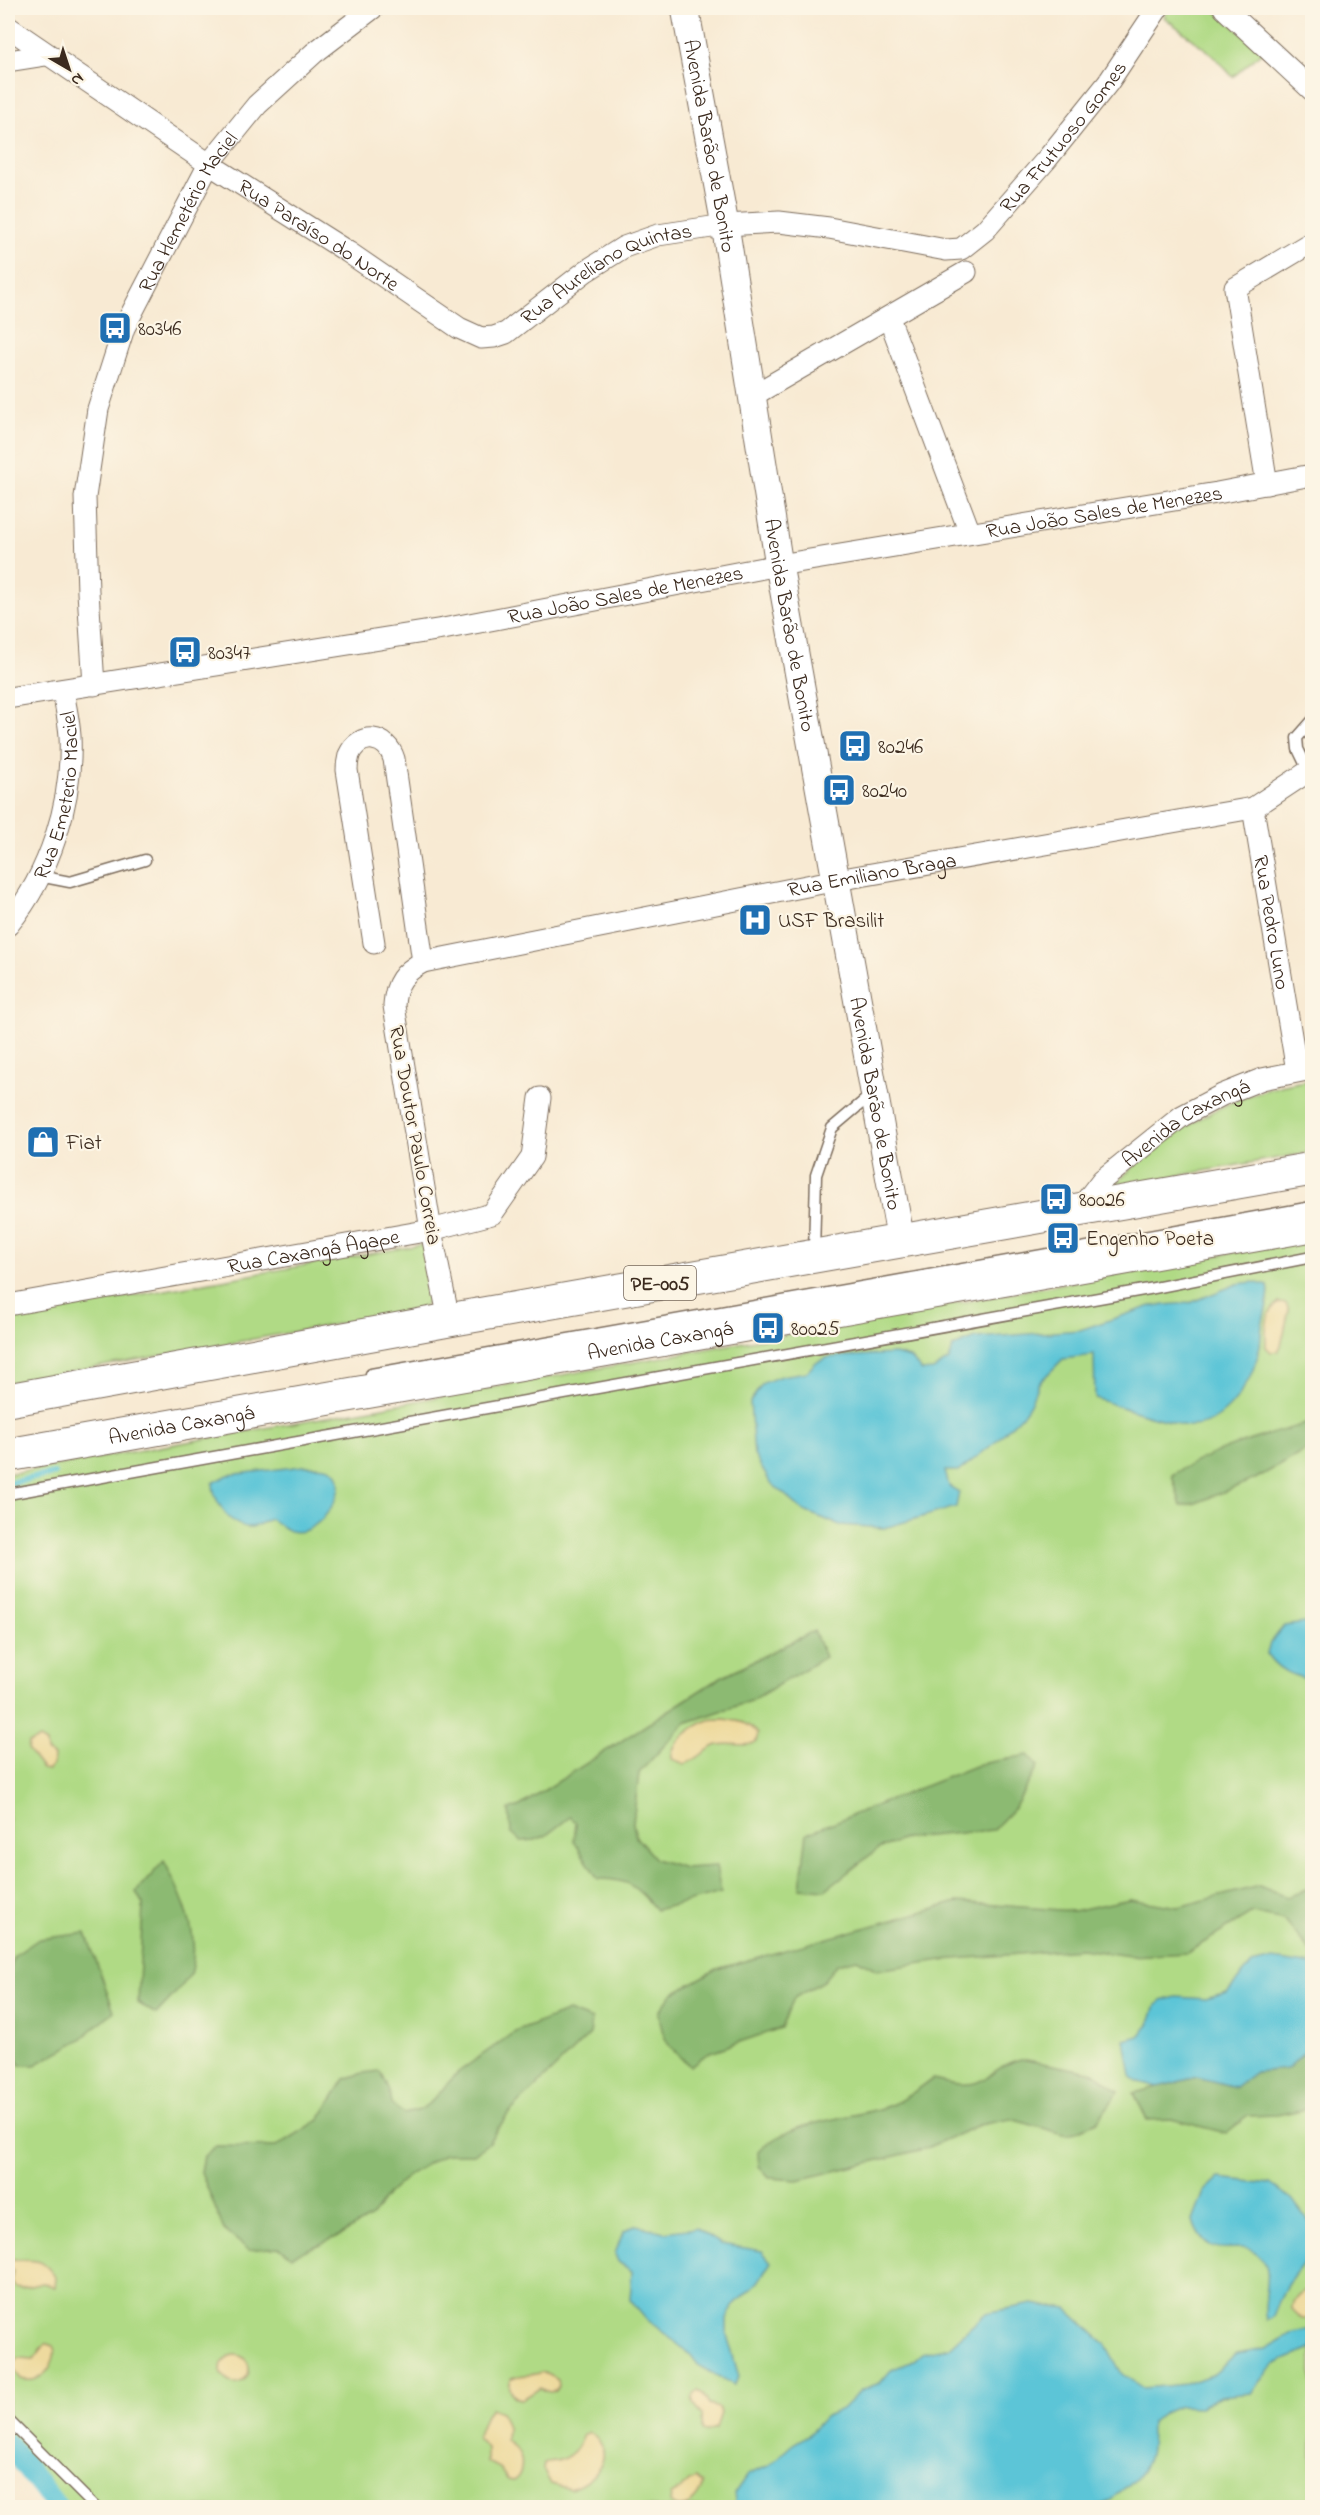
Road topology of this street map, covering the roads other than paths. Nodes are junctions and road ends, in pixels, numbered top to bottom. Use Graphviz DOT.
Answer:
graph roads {
  1 [pos="373,8"];
  2 [pos="685,8"];
  3 [pos="1158,8"];
  4 [pos="1224,8"];
  5 [pos="8,27"];
  6 [pos="46,55"];
  7 [pos="8,61"];
  8 [pos="1312,90"];
  9 [pos="209,164"];
  10 [pos="725,225"];
  11 [pos="1312,242"];
  12 [pos="952,251"];
  13 [pos="966,272"];
  14 [pos="889,318"];
  15 [pos="481,338"];
  16 [pos="752,396"];
  17 [pos="1312,475"];
  18 [pos="1267,484"];
  19 [pos="970,533"];
  20 [pos="779,565"];
  21 [pos="94,685"];
  22 [pos="63,690"];
  23 [pos="8,698"];
  24 [pos="1312,721"];
  25 [pos="1311,771"];
  26 [pos="1253,808"];
  27 [pos="145,860"];
  28 [pos="39,876"];
  29 [pos="837,880"];
  30 [pos="8,925"];
  31 [pos="374,943"];
  32 [pos="423,962"];
  33 [pos="1305,1070"];
  34 [pos="874,1093"];
  35 [pos="540,1098"];
  36 [pos="1312,1169"];
  37 [pos="1312,1180"];
  38 [pos="1312,1207"];
  39 [pos="1079,1210"];
  40 [pos="1312,1225"];
  41 [pos="431,1230"];
  42 [pos="901,1241"];
  43 [pos="1312,1257"];
  44 [pos="802,1264"];
  45 [pos="8,1305"];
  46 [pos="449,1320"];
  47 [pos="312,1357"];
  48 [pos="356,1377"];
  49 [pos="8,1400"];
  50 [pos="8,1411"];
  51 [pos="8,1455"];
  52 [pos="8,1494"];
  53 [pos="8,2420"];
  54 [pos="96,2508"];
  1 -- 9 [label="street, Rua Hemetério Maciel"];
  2 -- 10 [label="street, Avenida Barão de Bonito"];
  3 -- 12 [label="street, Rua Frutuoso Gomes"];
  4 -- 8 [label="street"];
  5 -- 6 [label="street, Rua Paraíso do Norte"];
  6 -- 7 [label="street"];
  6 -- 9 [label="street, Rua Paraíso do Norte"];
  9 -- 15 [label="street, Rua Paraíso do Norte"];
  9 -- 21 [label="street, Rua Hemetério Maciel"];
  10 -- 12 [label="street, Rua Aureliano Quintas"];
  10 -- 15 [label="street, Rua Aureliano Quintas"];
  10 -- 16 [label="street, Avenida Barão de Bonito"];
  11 -- 18 [label="street"];
  13 -- 14 [label="street"];
  14 -- 16 [label="street"];
  14 -- 19 [label="street"];
  16 -- 20 [label="street, Avenida Barão de Bonito"];
  17 -- 18 [label="street, Rua João Sales de Menezes"];
  18 -- 19 [label="street, Rua João Sales de Menezes"];
  19 -- 20 [label="street, Rua João Sales de Menezes"];
  20 -- 21 [label="street, Rua João Sales de Menezes"];
  20 -- 29 [label="street, Avenida Barão de Bonito"];
  21 -- 22 [label="street, Rua João Sales de Menezes"];
  22 -- 23 [label="street, Rua João Sales de Menezes"];
  22 -- 28 [label="street, Rua Emeterio Maciel"];
  24 -- 25 [label="lane"];
  25 -- 26 [label="street, Rua Emiliano Braga"];
  26 -- 29 [label="street, Rua Emiliano Braga"];
  26 -- 33 [label="street, Rua Pedro Luno"];
  27 -- 28 [label="lane"];
  28 -- 30 [label="street, Rua Emeterio Maciel"];
  29 -- 32 [label="street, Rua Emiliano Braga"];
  29 -- 34 [label="street, Avenida Barão de Bonito"];
  31 -- 32 [label="street"];
  32 -- 41 [label="street, Rua Doutor Paulo Correia"];
  33 -- 39 [label="street, Avenida Caxangá"];
  34 -- 42 [label="street, Avenida Barão de Bonito"];
  34 -- 44 [label="lane"];
  35 -- 41 [label="street, Rua Caxangá Ágape"];
  36 -- 39 [label="main road, Avenida Caxangá / PE-005"];
  37 -- 44 [label="lane"];
  38 -- 48 [label="lane"];
  39 -- 42 [label="main road, Avenida Caxangá / PE-005"];
  40 -- 51 [label="main road, Avenida Caxangá"];
  41 -- 45 [label="street, Rua Caxangá Ágape"];
  41 -- 46 [label="street, Rua Doutor Paulo Correia"];
  42 -- 44 [label="main road, Avenida Caxangá / PE-005"];
  43 -- 52 [label="lane"];
  44 -- 46 [label="main road, Avenida Caxangá / PE-005"];
  46 -- 49 [label="main road, Avenida Caxangá / PE-005"];
  47 -- 50 [label="lane"];
  53 -- 54 [label="lane"];
}
